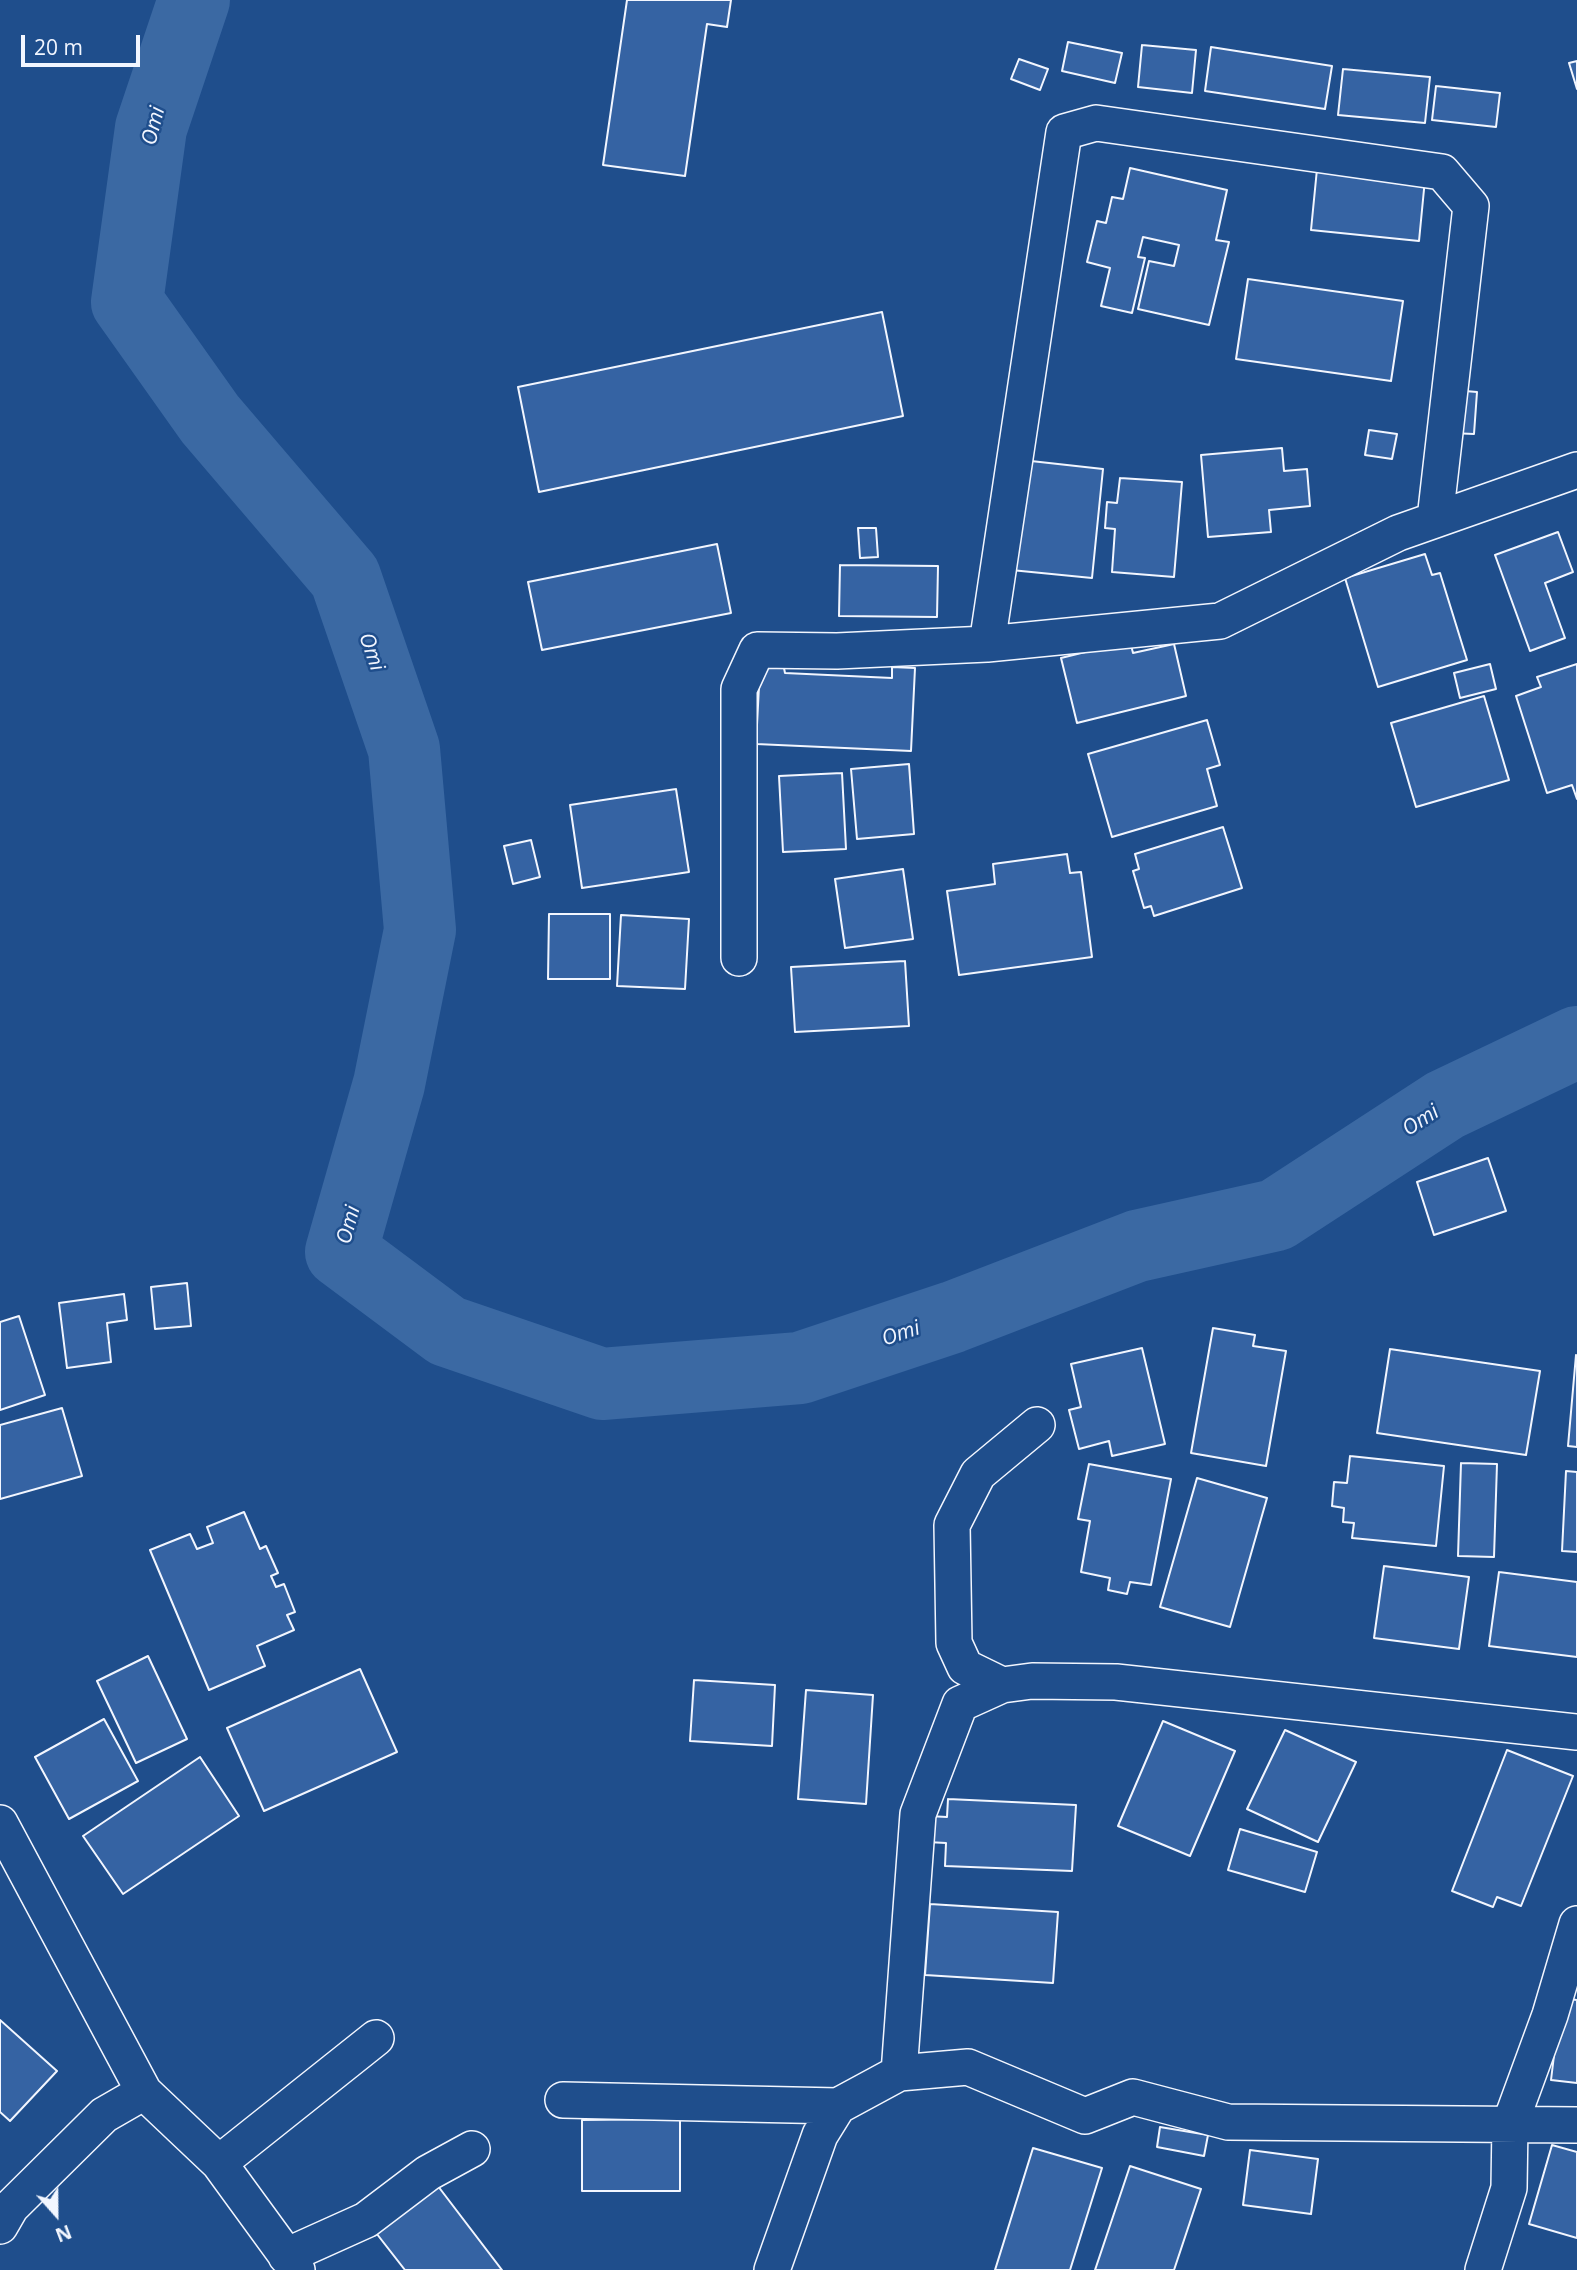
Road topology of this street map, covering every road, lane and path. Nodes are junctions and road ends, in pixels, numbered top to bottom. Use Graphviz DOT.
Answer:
graph roads {
  1 [pos="1577,470"];
  2 [pos="1435,519"];
  3 [pos="987,644"];
  4 [pos="739,958"];
  5 [pos="1037,1425"];
  6 [pos="1002,1685"];
  7 [pos="1577,1732"];
  8 [pos="0,1823"];
  9 [pos="1577,1924"];
  10 [pos="376,2038"];
  11 [pos="899,2073"];
  12 [pos="144,2092"];
  13 [pos="563,2100"];
  14 [pos="838,2106"];
  15 [pos="1510,2123"];
  16 [pos="1577,2125"];
  17 [pos="472,2149"];
  18 [pos="219,2163"];
  19 [pos="0,2226"];
  20 [pos="291,2263"];
  21 [pos="772,2270"];
  22 [pos="1483,2270"];
  1 -- 2 [label="street"];
  2 -- 3 [label="street"];
  2 -- 3 [label="street"];
  3 -- 4 [label="street"];
  5 -- 6 [label="street"];
  6 -- 7 [label="street"];
  6 -- 11 [label="street"];
  8 -- 12 [label="street"];
  9 -- 15 [label="street"];
  10 -- 18 [label="street"];
  11 -- 14 [label="street"];
  11 -- 15 [label="street"];
  12 -- 18 [label="street"];
  12 -- 19 [label="street"];
  13 -- 14 [label="street"];
  14 -- 21 [label="street"];
  15 -- 16 [label="street"];
  15 -- 22 [label="street"];
  17 -- 20 [label="street"];
  18 -- 20 [label="street"];
}
